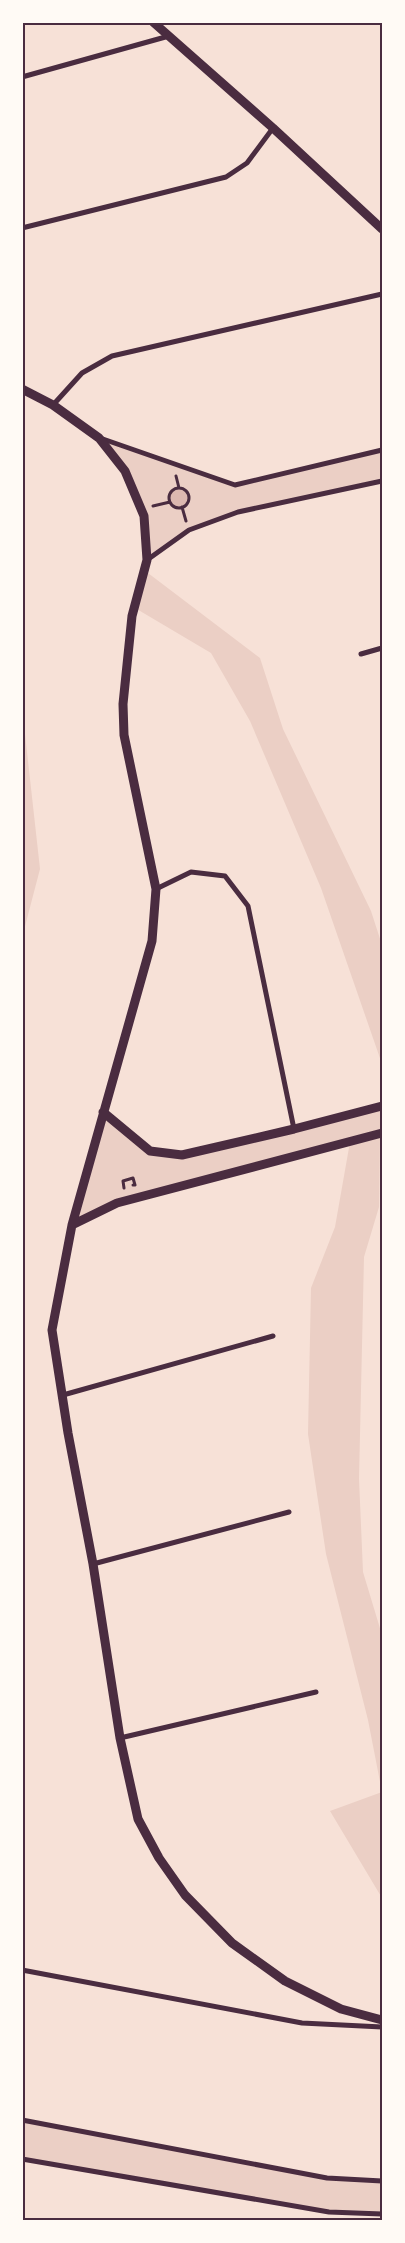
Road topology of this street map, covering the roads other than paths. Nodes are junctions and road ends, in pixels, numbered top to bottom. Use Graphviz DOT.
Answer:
graph roads {
  1 [pos="153,22"];
  2 [pos="169,36"];
  3 [pos="22,77"];
  4 [pos="273,128"];
  5 [pos="22,228"];
  6 [pos="382,229"];
  7 [pos="382,294"];
  8 [pos="22,388"];
  9 [pos="53,405"];
  10 [pos="99,438"];
  11 [pos="382,450"];
  12 [pos="382,481"];
  13 [pos="147,560"];
  14 [pos="382,648"];
  15 [pos="360,654"];
  16 [pos="156,889"];
  17 [pos="382,1106"];
  18 [pos="103,1112"];
  19 [pos="294,1130"];
  20 [pos="382,1133"];
  21 [pos="72,1226"];
  22 [pos="273,1336"];
  23 [pos="63,1395"];
  24 [pos="289,1512"];
  25 [pos="93,1564"];
  26 [pos="316,1692"];
  27 [pos="120,1738"];
  28 [pos="22,1970"];
  29 [pos="382,2020"];
  30 [pos="382,2027"];
  31 [pos="22,2120"];
  32 [pos="22,2158"];
  33 [pos="382,2181"];
  34 [pos="382,2214"];
  1 -- 2 [label="street"];
  2 -- 3 [label="street"];
  2 -- 4 [label="street"];
  4 -- 5 [label="street"];
  4 -- 6 [label="street"];
  7 -- 9 [label="street"];
  8 -- 9 [label="street"];
  9 -- 10 [label="street"];
  10 -- 11 [label="street"];
  10 -- 13 [label="street"];
  12 -- 13 [label="street"];
  13 -- 16 [label="street"];
  14 -- 15 [label="street"];
  16 -- 18 [label="street"];
  16 -- 19 [label="street"];
  17 -- 19 [label="street"];
  18 -- 19 [label="street"];
  18 -- 21 [label="street"];
  20 -- 21 [label="street"];
  21 -- 23 [label="street"];
  22 -- 23 [label="street"];
  23 -- 25 [label="street"];
  24 -- 25 [label="street"];
  25 -- 27 [label="street"];
  26 -- 27 [label="street"];
  27 -- 29 [label="street"];
  28 -- 30 [label="street"];
  31 -- 33 [label="street"];
  32 -- 34 [label="street"];
}
